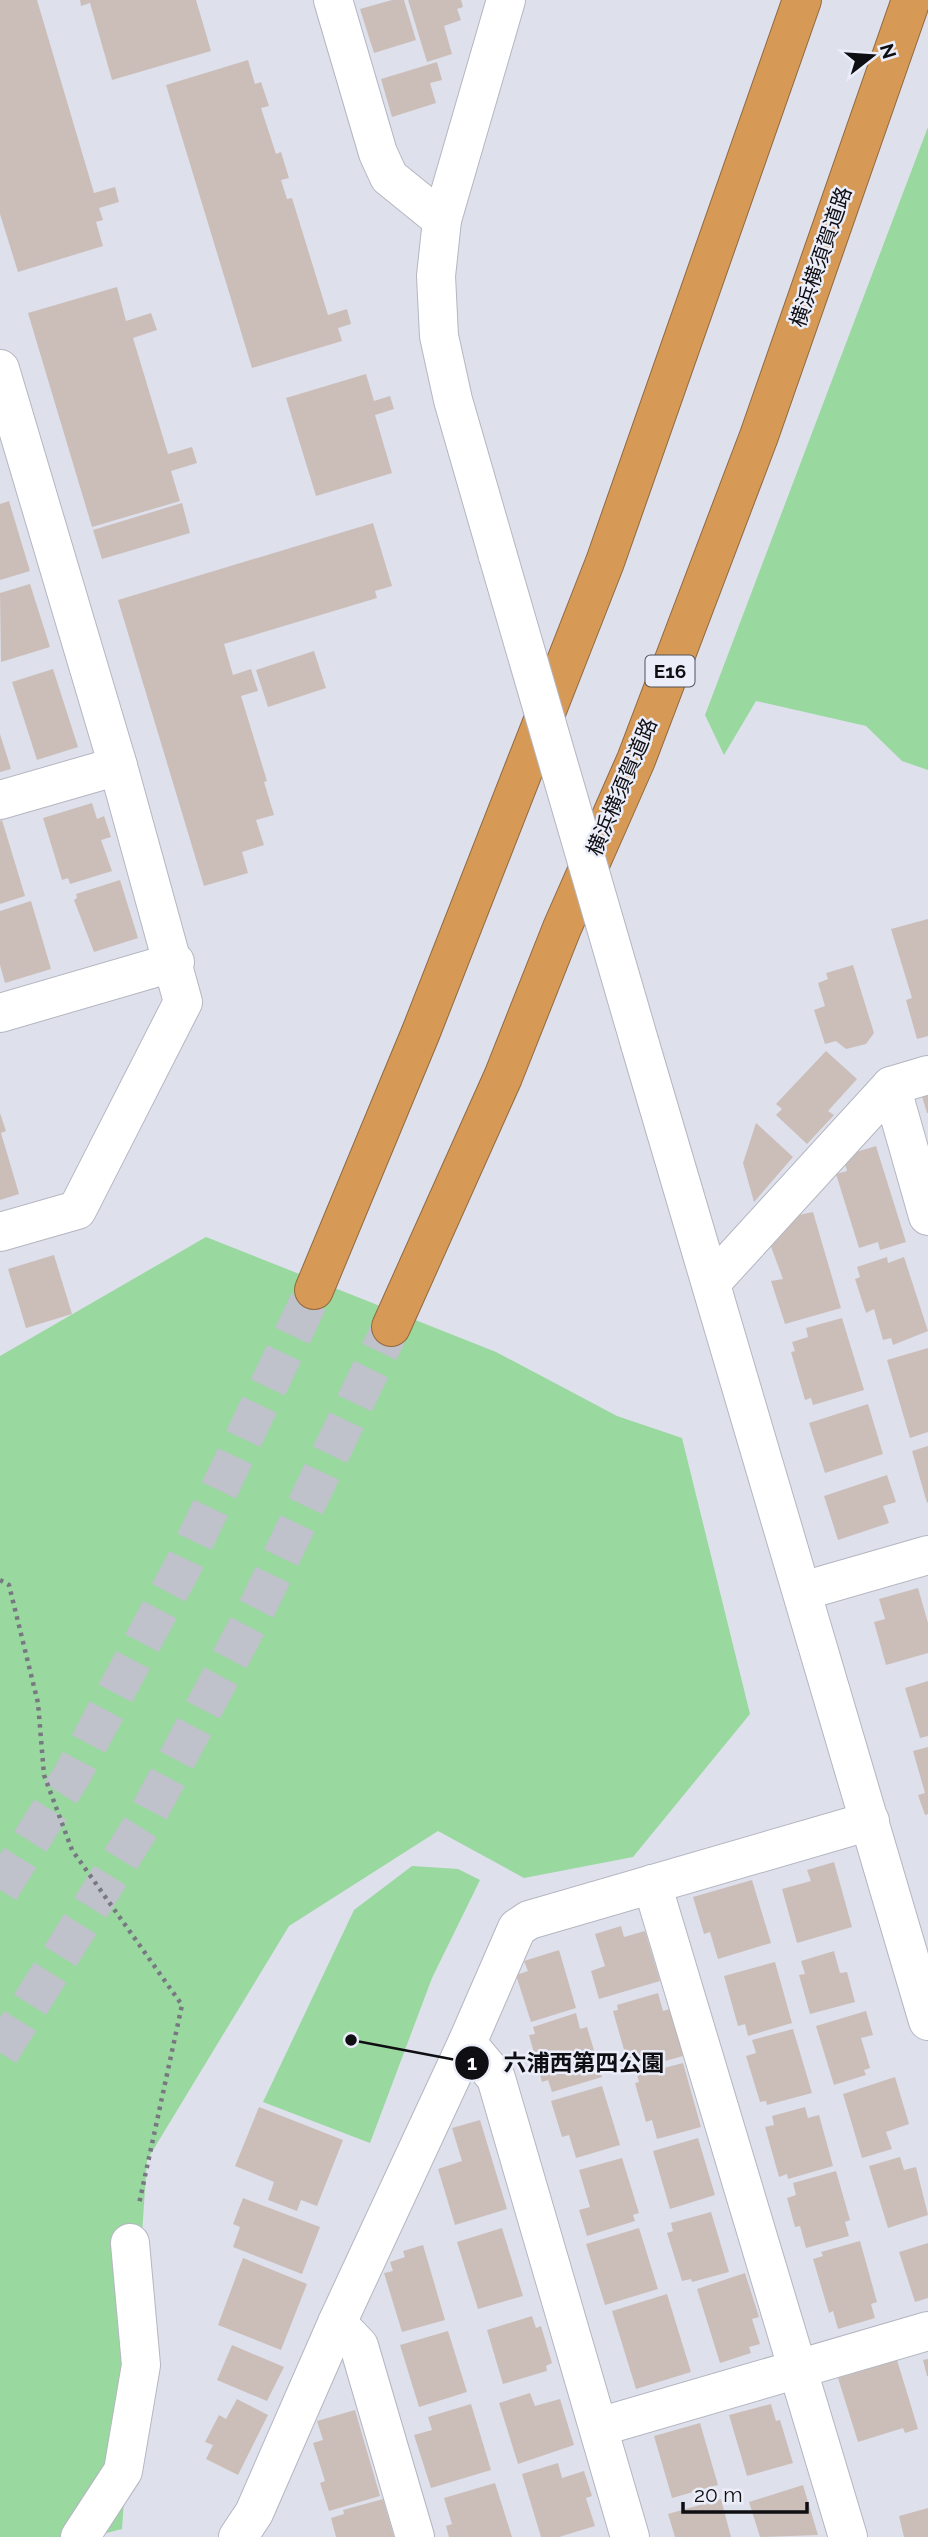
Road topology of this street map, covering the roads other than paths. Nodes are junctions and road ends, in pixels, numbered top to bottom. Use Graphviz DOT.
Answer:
graph roads {
  1 [pos="333,0"];
  2 [pos="506,0"];
  3 [pos="802,0"];
  4 [pos="911,0"];
  5 [pos="442,220"];
  6 [pos="0,369"];
  7 [pos="118,766"];
  8 [pos="0,800"];
  9 [pos="175,962"];
  10 [pos="0,1013"];
  11 [pos="928,1075"];
  12 [pos="891,1086"];
  13 [pos="928,1216"];
  14 [pos="0,1232"];
  15 [pos="711,1283"];
  16 [pos="314,1290"];
  17 [pos="391,1327"];
  18 [pos="928,1555"];
  19 [pos="803,1591"];
  20 [pos="870,1821"];
  21 [pos="652,1884"];
  22 [pos="928,2021"];
  23 [pos="467,2043"];
  24 [pos="130,2243"];
  25 [pos="337,2323"];
  26 [pos="928,2331"];
  27 [pos="796,2370"];
  28 [pos="599,2427"];
  29 [pos="257,2529"];
  30 [pos="80,2537"];
  31 [pos="415,2537"];
  32 [pos="630,2537"];
  33 [pos="848,2537"];
  1 -- 5 [label="street"];
  2 -- 5 [label="street"];
  3 -- 16 [label="highway"];
  4 -- 17 [label="highway, 横浜横須賀道路 / E16"];
  5 -- 15 [label="street, bridge"];
  6 -- 7 [label="street"];
  7 -- 8 [label="street"];
  7 -- 9 [label="street"];
  9 -- 10 [label="street"];
  9 -- 14 [label="street"];
  11 -- 12 [label="street"];
  12 -- 13 [label="street"];
  12 -- 15 [label="street"];
  15 -- 19 [label="street"];
  18 -- 19 [label="street"];
  19 -- 20 [label="street"];
  20 -- 21 [label="street"];
  20 -- 22 [label="street"];
  21 -- 23 [label="street"];
  21 -- 27 [label="street"];
  23 -- 25 [label="street"];
  23 -- 28 [label="street"];
  24 -- 30 [label="street"];
  25 -- 29 [label="street"];
  25 -- 31 [label="street"];
  26 -- 27 [label="street"];
  27 -- 28 [label="street"];
  27 -- 33 [label="street"];
  28 -- 32 [label="street"];
}
